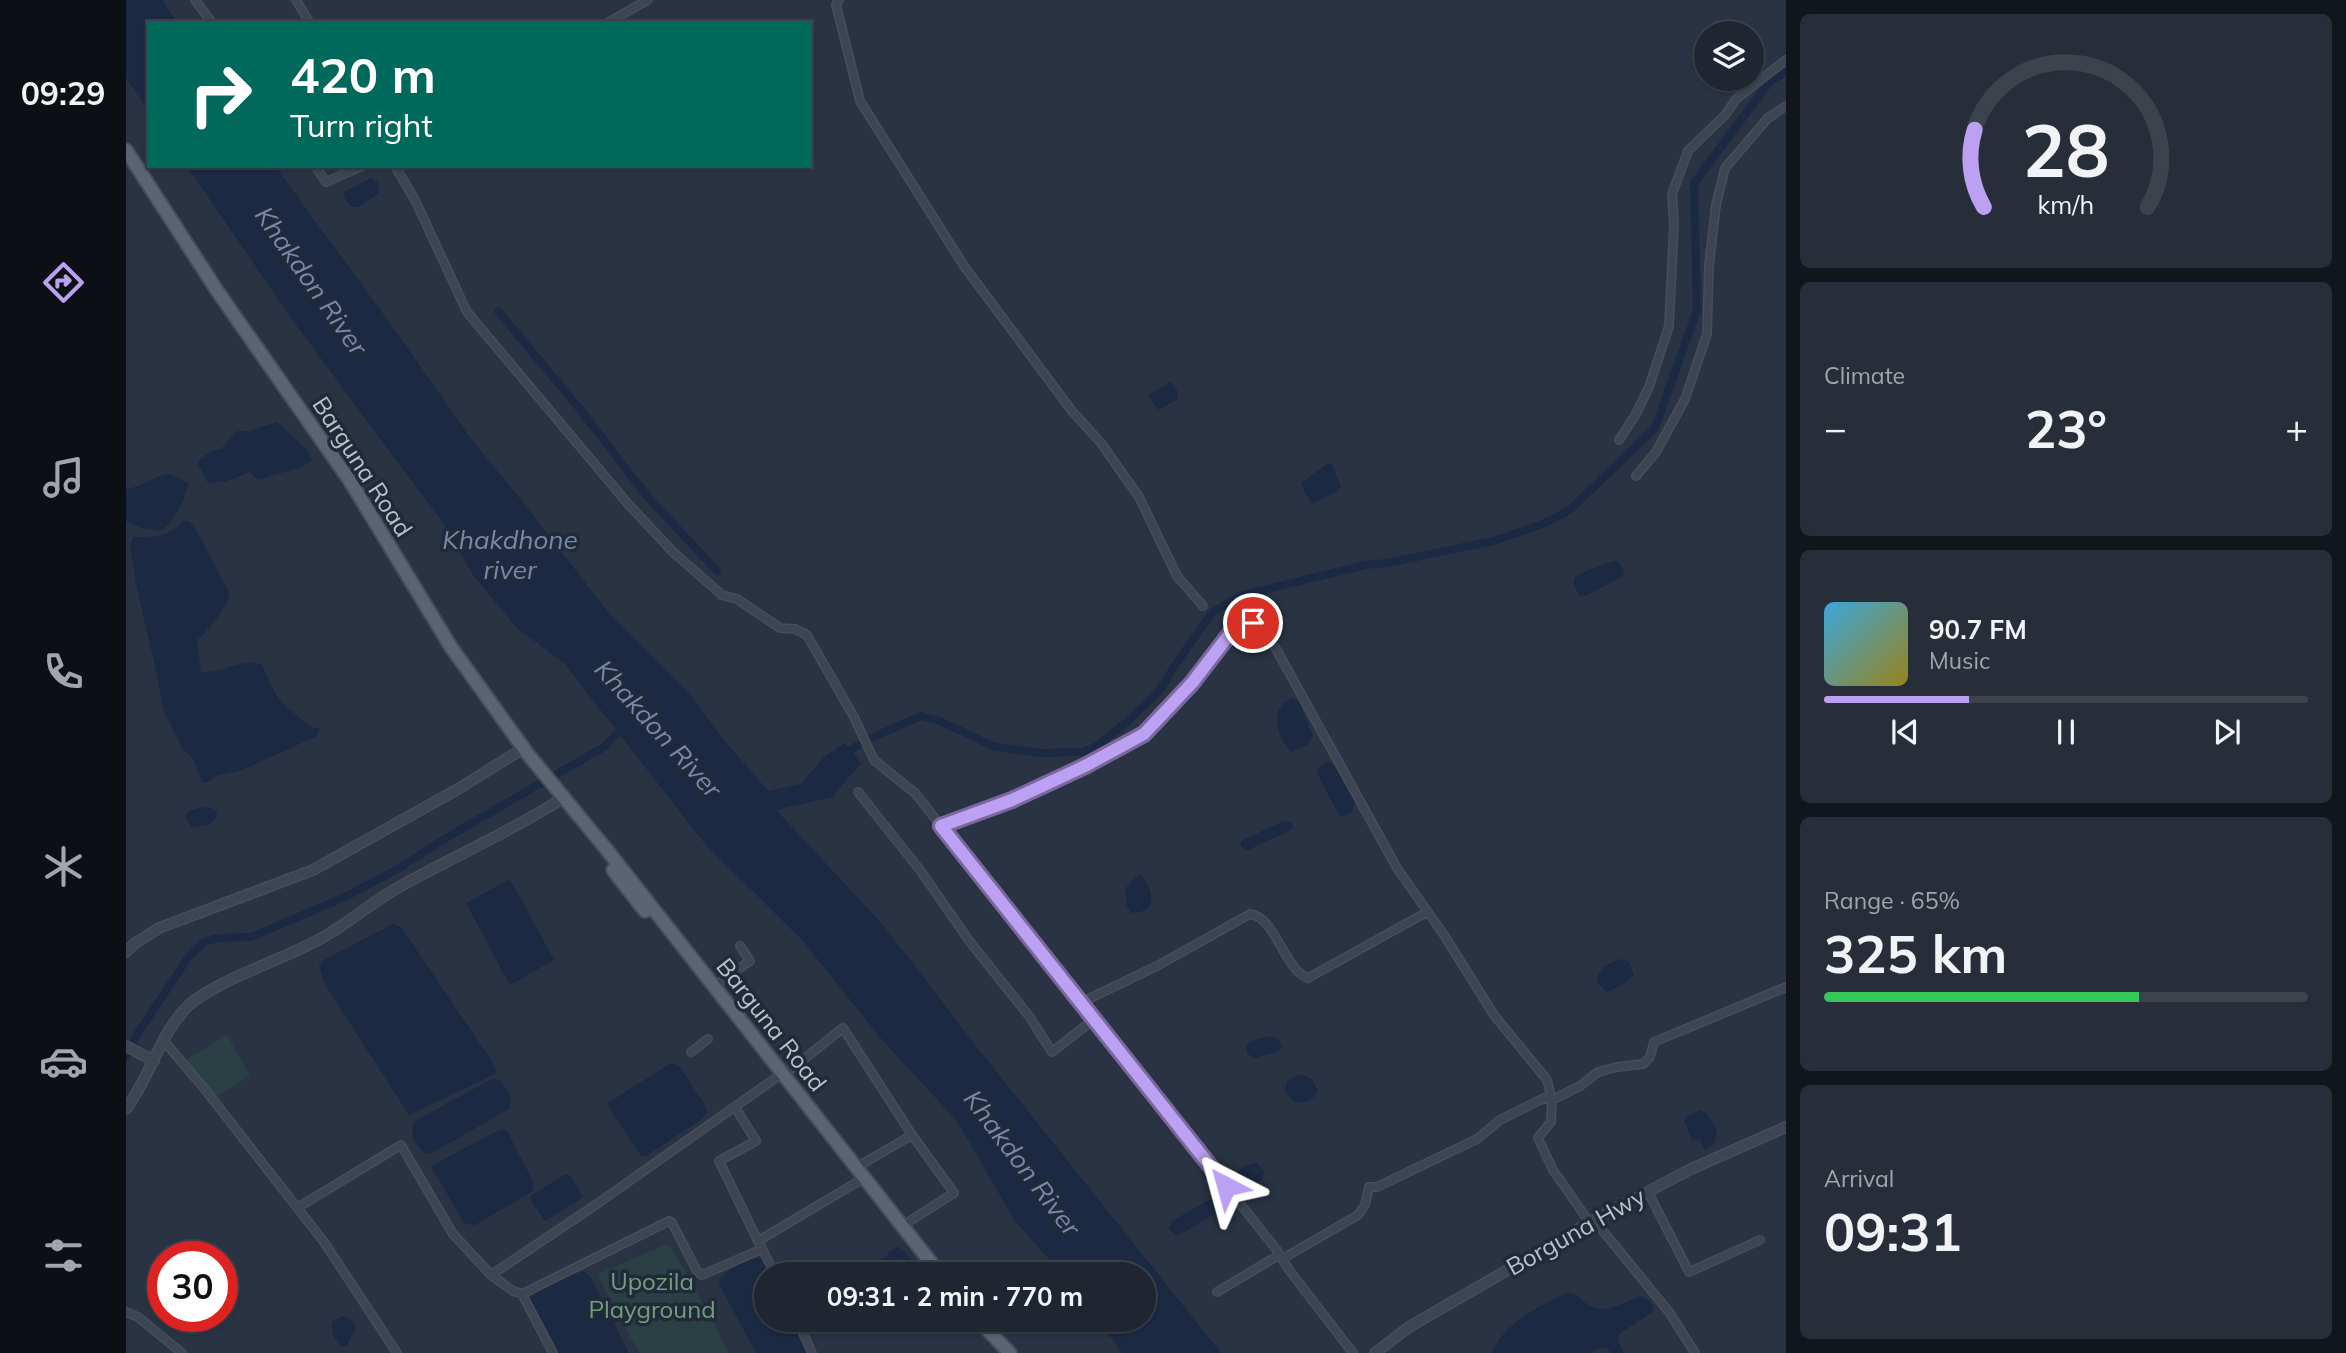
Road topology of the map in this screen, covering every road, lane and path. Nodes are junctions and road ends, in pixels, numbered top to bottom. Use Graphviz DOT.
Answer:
graph roads {
  1 [pos="195,0"];
  2 [pos="296,0"];
  3 [pos="648,0"];
  4 [pos="839,0"];
  5 [pos="211,21"];
  6 [pos="309,21"];
  7 [pos="611,21"];
  8 [pos="1786,60"];
  9 [pos="1786,106"];
  10 [pos="126,150"];
  11 [pos="316,168"];
  12 [pos="358,168"];
  13 [pos="396,168"];
  14 [pos="1619,440"];
  15 [pos="1636,476"];
  16 [pos="1203,606"];
  17 [pos="525,750"];
  18 [pos="858,792"];
  19 [pos="562,797"];
  20 [pos="941,826"];
  21 [pos="1427,912"];
  22 [pos="740,946"];
  23 [pos="126,953"];
  24 [pos="715,986"];
  25 [pos="1786,987"];
  26 [pos="1080,1003"];
  27 [pos="1093,1020"];
  28 [pos="708,1039"];
  29 [pos="163,1040"];
  30 [pos="126,1046"];
  31 [pos="691,1052"];
  32 [pos="154,1061"];
  33 [pos="780,1076"];
  34 [pos="1552,1100"];
  35 [pos="735,1107"];
  36 [pos="126,1110"];
  37 [pos="1786,1127"];
  38 [pos="912,1135"];
  39 [pos="857,1167"];
  40 [pos="859,1181"];
  41 [pos="1648,1192"];
  42 [pos="297,1208"];
  43 [pos="1592,1221"];
  44 [pos="902,1226"];
  45 [pos="1760,1240"];
  46 [pos="760,1245"];
  47 [pos="1281,1257"];
  48 [pos="769,1262"];
  49 [pos="923,1262"];
  50 [pos="930,1262"];
  51 [pos="491,1275"];
  52 [pos="1217,1292"];
  53 [pos="522,1294"];
  54 [pos="126,1312"];
  55 [pos="802,1332"];
  56 [pos="980,1332"];
  57 [pos="990,1332"];
  58 [pos="182,1353"];
  59 [pos="397,1353"];
  60 [pos="553,1353"];
  61 [pos="812,1353"];
  62 [pos="999,1353"];
  63 [pos="1010,1353"];
  64 [pos="1353,1353"];
  65 [pos="1375,1353"];
  66 [pos="1695,1353"];
  1 -- 5 [label="street"];
  2 -- 6 [label="street"];
  3 -- 7 [label="street"];
  4 -- 16 [label="street"];
  8 -- 14 [label="street"];
  9 -- 15 [label="street"];
  10 -- 17 [label="main road, Barguna Road"];
  11 -- 12 [label="street"];
  13 -- 20 [label="street"];
  17 -- 19 [label="main road, Barguna Road"];
  17 -- 23 [label="street"];
  18 -- 27 [label="street"];
  19 -- 24 [label="main road, Barguna Road"];
  19 -- 29 [label="street"];
  19 -- 33 [label="main road, Barguna Road"];
  20 -- 21 [label="street"];
  20 -- 26 [label="street"];
  21 -- 26 [label="street"];
  21 -- 34 [label="street"];
  22 -- 24 [label="street"];
  24 -- 33 [label="main road, Barguna Road"];
  25 -- 34 [label="street"];
  26 -- 27 [label="street"];
  27 -- 47 [label="street"];
  28 -- 31 [label="street"];
  29 -- 32 [label="street"];
  29 -- 42 [label="street"];
  30 -- 32 [label="street"];
  32 -- 36 [label="street"];
  33 -- 35 [label="street"];
  33 -- 38 [label="street"];
  33 -- 39 [label="main road, Barguna Road"];
  33 -- 40 [label="main road, Barguna Road"];
  34 -- 43 [label="street"];
  34 -- 47 [label="street"];
  35 -- 46 [label="street"];
  35 -- 51 [label="street"];
  37 -- 41 [label="street, Borguna Hwy"];
  38 -- 39 [label="street"];
  38 -- 44 [label="street"];
  39 -- 44 [label="main road, Barguna Road"];
  40 -- 46 [label="street"];
  40 -- 49 [label="main road, Barguna Road"];
  41 -- 43 [label="street, Borguna Hwy"];
  41 -- 45 [label="street"];
  42 -- 51 [label="street"];
  42 -- 59 [label="street"];
  43 -- 65 [label="street, Borguna Hwy"];
  43 -- 66 [label="street"];
  44 -- 50 [label="main road, Barguna Road"];
  46 -- 48 [label="street"];
  46 -- 53 [label="street"];
  47 -- 52 [label="street"];
  47 -- 64 [label="street"];
  51 -- 53 [label="street"];
  53 -- 60 [label="street"];
  54 -- 58 [label="street"];
  55 -- 61 [label="street"];
  56 -- 62 [label="main road"];
  57 -- 63 [label="main road"];
}
